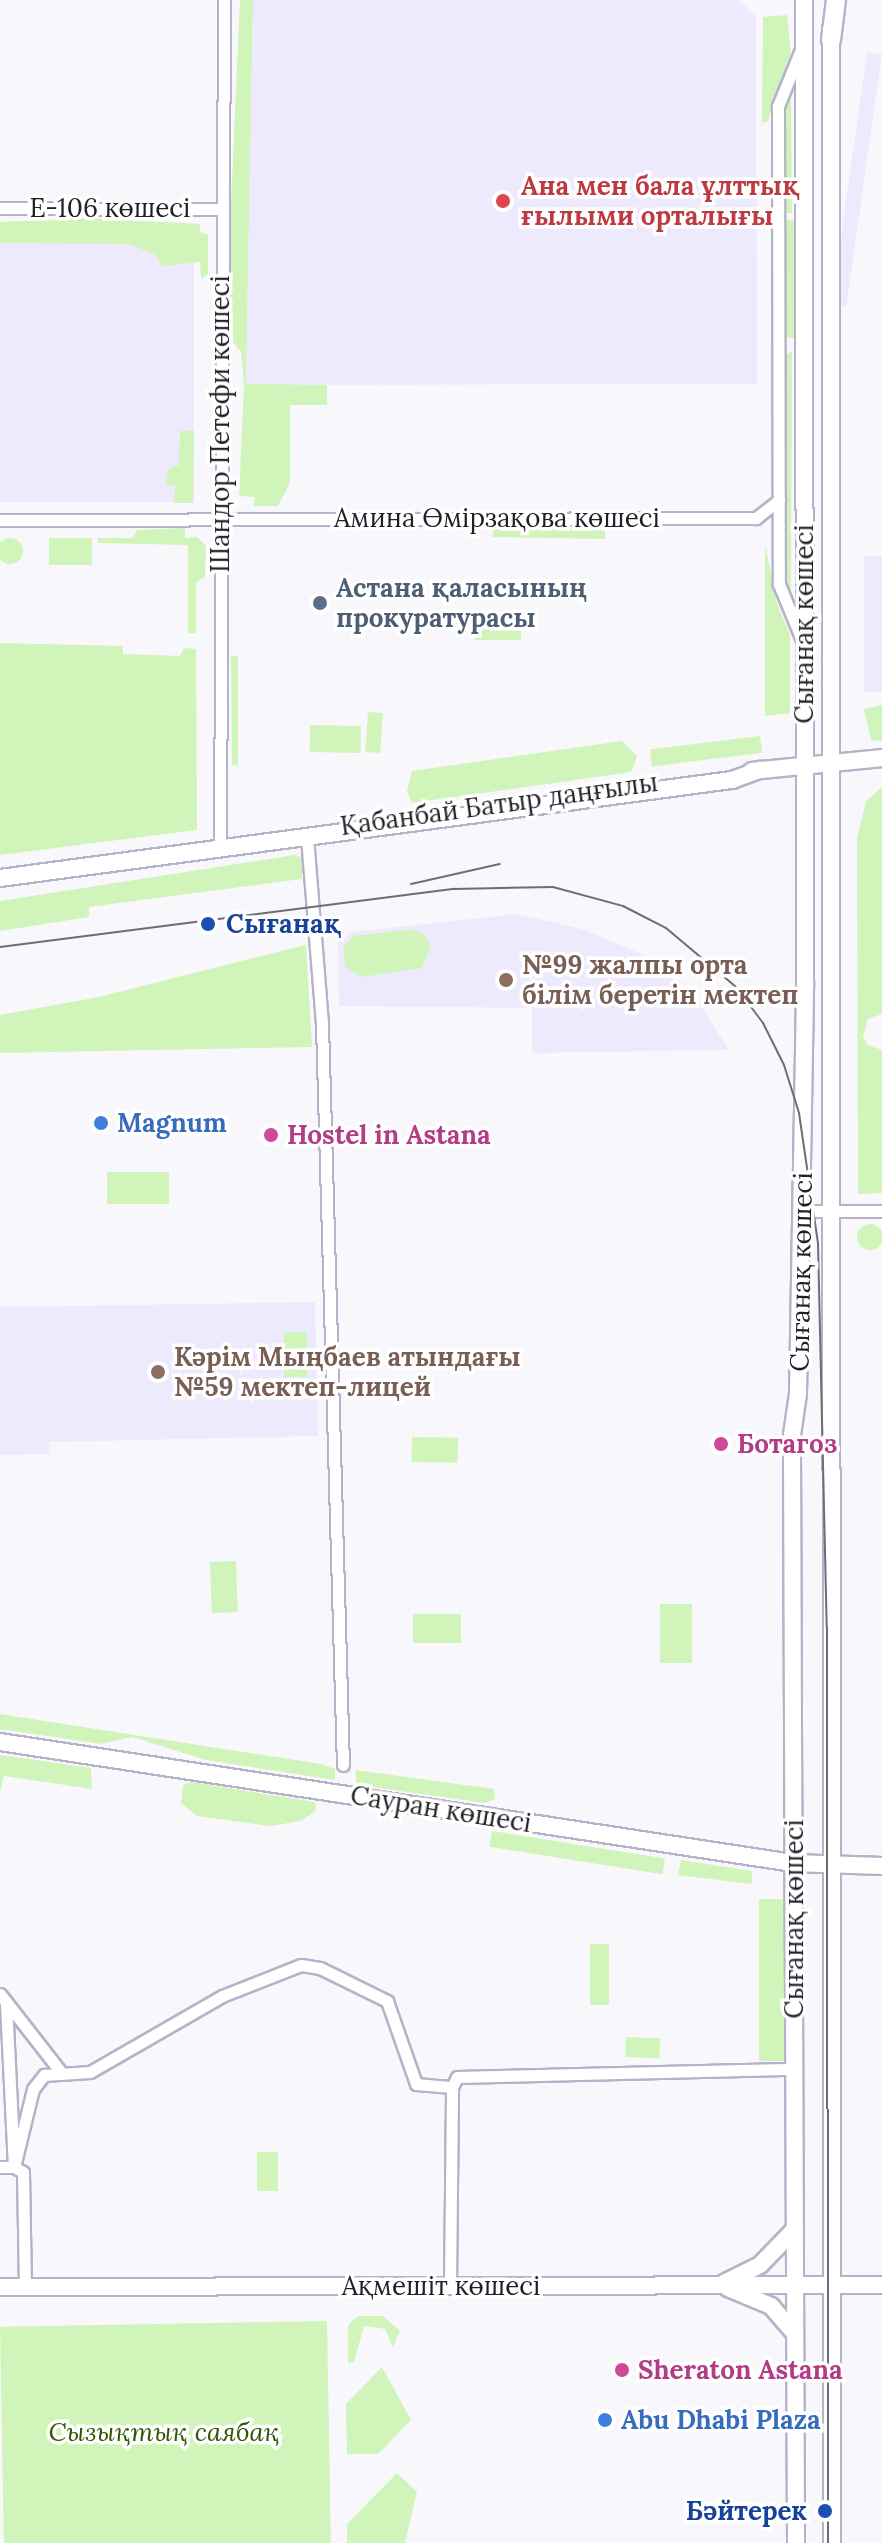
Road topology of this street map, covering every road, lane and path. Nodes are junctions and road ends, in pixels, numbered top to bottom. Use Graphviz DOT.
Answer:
graph roads {
  1 [pos="224,0"];
  2 [pos="804,0"];
  3 [pos="833,0"];
  4 [pos="831,40"];
  5 [pos="803,43"];
  6 [pos="802,178"];
  7 [pos="830,180"];
  8 [pos="0,208"];
  9 [pos="221,209"];
  10 [pos="803,253"];
  11 [pos="831,254"];
  12 [pos="779,500"];
  13 [pos="752,518"];
  14 [pos="220,519"];
  15 [pos="0,520"];
  16 [pos="779,549"];
  17 [pos="805,646"];
  18 [pos="882,758"];
  19 [pos="832,763"];
  20 [pos="805,766"];
  21 [pos="760,770"];
  22 [pos="307,837"];
  23 [pos="240,845"];
  24 [pos="220,848"];
  25 [pos="0,878"];
  26 [pos="803,1211"];
  27 [pos="831,1211"];
  28 [pos="882,1211"];
  29 [pos="0,1742"];
  30 [pos="343,1765"];
  31 [pos="793,1863"];
  32 [pos="830,1865"];
  33 [pos="882,1866"];
  34 [pos="3,1999"];
  35 [pos="795,2069"];
  36 [pos="61,2072"];
  37 [pos="452,2087"];
  38 [pos="0,2167"];
  39 [pos="14,2167"];
  40 [pos="795,2229"];
  41 [pos="794,2284"];
  42 [pos="832,2284"];
  43 [pos="719,2285"];
  44 [pos="882,2285"];
  45 [pos="450,2286"];
  46 [pos="0,2287"];
  47 [pos="25,2287"];
  48 [pos="793,2331"];
  49 [pos="796,2543"];
  50 [pos="832,2543"];
  1 -- 9 [label="street, Шандор Петефи көшесі"];
  2 -- 5 [label="main road, Сығанақ көшесі"];
  3 -- 4 [label="main road"];
  4 -- 7 [label="main road, Сығанақ көшесі"];
  5 -- 6 [label="main road, Сығанақ көшесі"];
  5 -- 12 [label="street"];
  6 -- 7 [label="main road"];
  6 -- 10 [label="main road, Сығанақ көшесі"];
  7 -- 11 [label="main road, Сығанақ көшесі"];
  8 -- 9 [label="street, Е-106 көшесі"];
  9 -- 14 [label="street, Шандор Петефи көшесі"];
  10 -- 11 [label="main road"];
  10 -- 17 [label="main road, Сығанақ көшесі"];
  11 -- 19 [label="main road, Сығанақ көшесі"];
  12 -- 13 [label="street"];
  12 -- 16 [label="street"];
  13 -- 14 [label="street, Амина Өмірзақова көшесі"];
  13 -- 16 [label="street"];
  14 -- 15 [label="street, Амина Өмірзақова көшесі"];
  14 -- 24 [label="street, Шандор Петефи көшесі"];
  16 -- 17 [label="street"];
  17 -- 20 [label="main road, Сығанақ көшесі"];
  18 -- 19 [label="main road, Қабанбай Батыр даңғылы"];
  19 -- 20 [label="main road, Қабанбай Батыр даңғылы"];
  19 -- 27 [label="main road, Сығанақ көшесі"];
  20 -- 21 [label="main road, Қабанбай Батыр даңғылы"];
  20 -- 26 [label="main road, Сығанақ көшесі"];
  21 -- 22 [label="main road, Қабанбай Батыр даңғылы"];
  21 -- 23 [label="main road, Қабанбай Батыр даңғылы"];
  22 -- 23 [label="main road, Қабанбай Батыр даңғылы"];
  22 -- 30 [label="street"];
  23 -- 24 [label="main road, Қабанбай Батыр даңғылы"];
  24 -- 25 [label="main road, Қабанбай Батыр даңғылы"];
  26 -- 27 [label="street"];
  26 -- 31 [label="main road, Сығанақ көшесі"];
  27 -- 28 [label="street"];
  27 -- 32 [label="main road, Сығанақ көшесі"];
  29 -- 31 [label="main road, Сауран көшесі"];
  31 -- 32 [label="main road, Сауран көшесі"];
  31 -- 35 [label="main road, Сығанақ көшесі"];
  32 -- 33 [label="main road, Сауран көшесі"];
  32 -- 42 [label="main road, Сығанақ көшесі"];
  34 -- 36 [label="street"];
  34 -- 39 [label="street"];
  35 -- 37 [label="street"];
  35 -- 40 [label="main road, Сығанақ көшесі"];
  36 -- 37 [label="street"];
  36 -- 39 [label="street"];
  37 -- 45 [label="street"];
  38 -- 39 [label="street"];
  39 -- 47 [label="street"];
  40 -- 41 [label="main road, Сығанақ көшесі"];
  40 -- 43 [label="main road"];
  41 -- 42 [label="main road, Ақмешіт көшесі"];
  41 -- 43 [label="main road, Ақмешіт көшесі"];
  41 -- 48 [label="main road, Сығанақ көшесі"];
  42 -- 44 [label="main road, Ақмешіт көшесі"];
  42 -- 50 [label="main road, Сығанақ көшесі"];
  43 -- 45 [label="main road, Ақмешіт көшесі"];
  43 -- 48 [label="main road"];
  45 -- 47 [label="main road, Ақмешіт көшесі"];
  46 -- 47 [label="main road, Ақмешіт көшесі"];
  48 -- 49 [label="main road, Сығанақ көшесі"];
}
